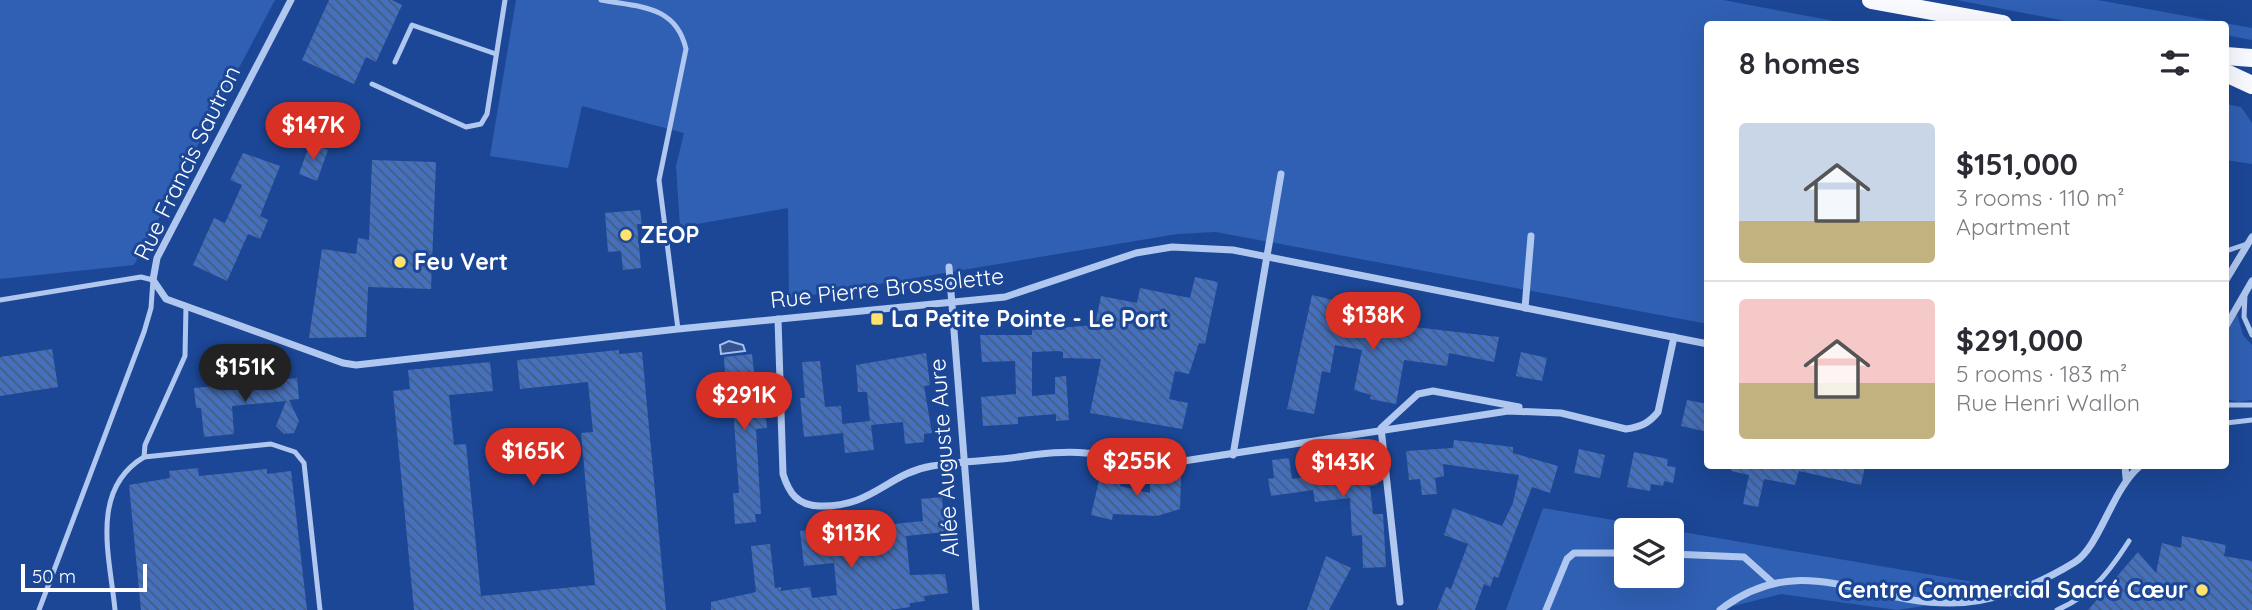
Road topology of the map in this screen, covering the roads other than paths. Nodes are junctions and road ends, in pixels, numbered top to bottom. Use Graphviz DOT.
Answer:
graph roads {
  1 [pos="291,0"];
  2 [pos="505,0"];
  3 [pos="601,0"];
  4 [pos="1871,0"];
  5 [pos="1986,21"];
  6 [pos="496,54"];
  7 [pos="2229,56"];
  8 [pos="2252,58"];
  9 [pos="395,62"];
  10 [pos="2229,74"];
  11 [pos="372,84"];
  12 [pos="2252,85"];
  13 [pos="1281,174"];
  14 [pos="1531,236"];
  15 [pos="2250,241"];
  16 [pos="2229,250"];
  17 [pos="1266,256"];
  18 [pos="950,267"];
  19 [pos="2229,275"];
  20 [pos="153,280"];
  21 [pos="2252,281"];
  22 [pos="2246,290"];
  23 [pos="0,300"];
  24 [pos="953,302"];
  25 [pos="187,306"];
  26 [pos="1525,308"];
  27 [pos="778,319"];
  28 [pos="2229,321"];
  29 [pos="678,329"];
  30 [pos="2252,335"];
  31 [pos="1674,337"];
  32 [pos="1704,343"];
  33 [pos="2229,405"];
  34 [pos="2252,405"];
  35 [pos="1533,410"];
  36 [pos="2252,420"];
  37 [pos="2229,424"];
  38 [pos="1381,428"];
  39 [pos="1233,455"];
  40 [pos="144,457"];
  41 [pos="962,463"];
  42 [pos="2125,469"];
  43 [pos="2136,469"];
  44 [pos="2126,478"];
  45 [pos="2129,541"];
  46 [pos="1614,553"];
  47 [pos="1684,555"];
  48 [pos="1773,583"];
  49 [pos="1401,602"];
  50 [pos="38,610"];
  51 [pos="116,610"];
  52 [pos="320,610"];
  53 [pos="976,610"];
  54 [pos="1546,610"];
  55 [pos="1720,610"];
  56 [pos="2057,610"];
  1 -- 20 [label="street, Rue Francis Sautron"];
  2 -- 6 [label="lane"];
  3 -- 29 [label="lane"];
  4 -- 5 [label="main road"];
  6 -- 9 [label="lane"];
  6 -- 11 [label="lane"];
  7 -- 8 [label="main road"];
  10 -- 12 [label="main road"];
  13 -- 17 [label="street"];
  14 -- 26 [label="street"];
  15 -- 16 [label="lane"];
  15 -- 19 [label="street"];
  17 -- 24 [label="street, Rue Pierre Brossolette"];
  17 -- 26 [label="street, Rue Pierre Brossolette"];
  17 -- 39 [label="street"];
  18 -- 24 [label="street, Allée Auguste Aure"];
  20 -- 23 [label="lane, Rue Francis Sautron"];
  20 -- 25 [label="street, Rue Pierre Brossolette"];
  20 -- 50 [label="lane"];
  21 -- 22 [label="street"];
  22 -- 28 [label="street"];
  22 -- 30 [label="lane"];
  24 -- 27 [label="street, Rue Pierre Brossolette"];
  24 -- 41 [label="street, Allée Auguste Aure"];
  25 -- 29 [label="street, Rue Pierre Brossolette"];
  25 -- 40 [label="lane"];
  26 -- 31 [label="street, Rue Pierre Brossolette"];
  27 -- 29 [label="street, Rue Pierre Brossolette"];
  27 -- 41 [label="street"];
  31 -- 32 [label="street, Rue Pierre Brossolette"];
  31 -- 35 [label="street"];
  33 -- 34 [label="lane"];
  35 -- 38 [label="street"];
  35 -- 38 [label="street"];
  36 -- 37 [label="lane"];
  38 -- 39 [label="street"];
  38 -- 49 [label="street"];
  39 -- 41 [label="street"];
  40 -- 51 [label="lane"];
  40 -- 52 [label="lane"];
  41 -- 53 [label="street, Allée Auguste Aure"];
  42 -- 44 [label="street"];
  43 -- 44 [label="street"];
  44 -- 48 [label="street"];
  45 -- 56 [label="lane"];
  46 -- 54 [label="street"];
  47 -- 48 [label="street"];
  48 -- 55 [label="street"];
}
